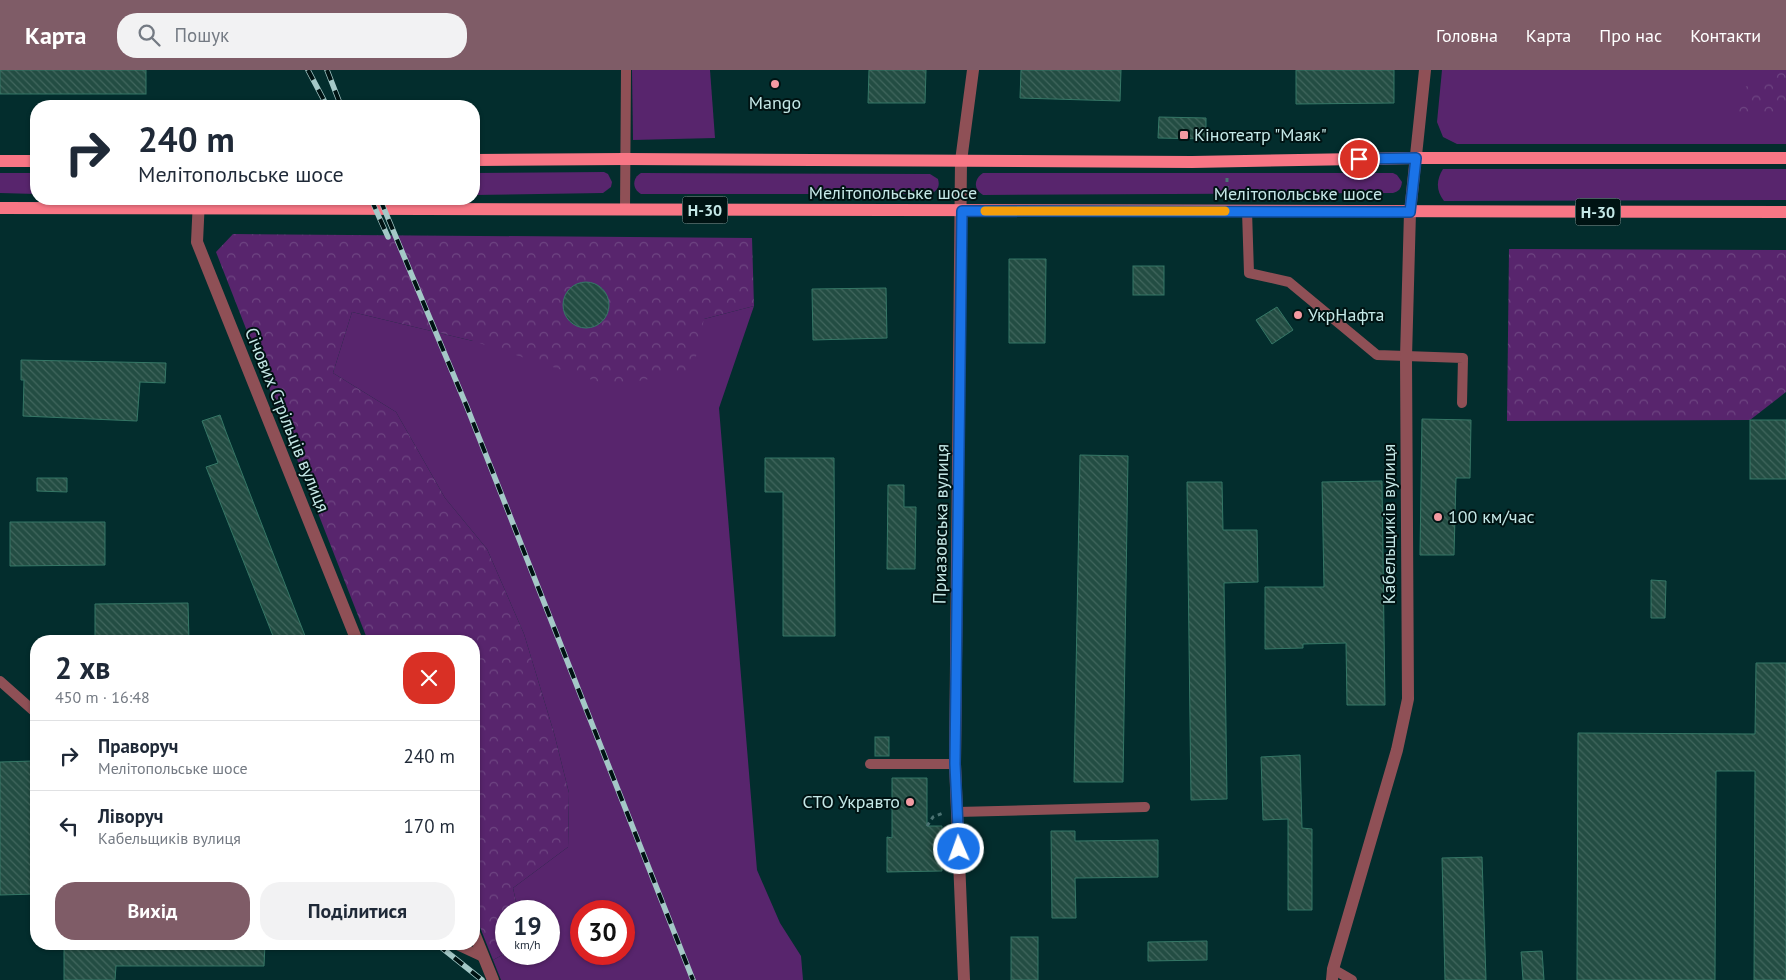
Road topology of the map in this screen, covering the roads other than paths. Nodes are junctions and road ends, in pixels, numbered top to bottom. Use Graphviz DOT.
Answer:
graph roads {
  1 [pos="626,70"];
  2 [pos="973,70"];
  3 [pos="1425,70"];
  4 [pos="1416,158"];
  5 [pos="1786,158"];
  6 [pos="625,159"];
  7 [pos="480,160"];
  8 [pos="0,161"];
  9 [pos="30,161"];
  10 [pos="961,161"];
  11 [pos="149,205"];
  12 [pos="199,205"];
  13 [pos="270,205"];
  14 [pos="0,208"];
  15 [pos="625,210"];
  16 [pos="962,211"];
  17 [pos="1247,211"];
  18 [pos="1410,212"];
  19 [pos="1786,212"];
  20 [pos="1406,357"];
  21 [pos="1462,403"];
  22 [pos="355,635"];
  23 [pos="0,681"];
  24 [pos="30,708"];
  25 [pos="870,764"];
  26 [pos="955,764"];
  27 [pos="1145,807"];
  28 [pos="958,812"];
  29 [pos="480,948"];
  30 [pos="469,950"];
  31 [pos="483,956"];
  32 [pos="1333,975"];
  33 [pos="493,980"];
  34 [pos="964,980"];
  35 [pos="1352,980"];
  1 -- 6 [label="lane"];
  2 -- 10 [label="street, Приазовська вулиця"];
  3 -- 4 [label="street, Кабельщиків вулиця"];
  4 -- 5 [label="main road, Мелітопольське шосе"];
  4 -- 10 [label="main road, Мелітопольське шосе"];
  4 -- 18 [label="street, Кабельщиків вулиця"];
  6 -- 7 [label="main road, Мелітопольське шосе"];
  6 -- 10 [label="main road, Мелітопольське шосе"];
  6 -- 15 [label="lane"];
  8 -- 9 [label="main road"];
  10 -- 16 [label="street, Приазовська вулиця"];
  11 -- 14 [label="main road, Мелітопольське шосе / Н-30"];
  12 -- 22 [label="street, Січових Стрільців вулиця"];
  13 -- 15 [label="main road, Мелітопольське шосе / Н-30"];
  15 -- 16 [label="main road, Мелітопольське шосе / Н-30"];
  16 -- 17 [label="main road, Мелітопольське шосе / Н-30"];
  16 -- 26 [label="street, Приазовська вулиця"];
  17 -- 18 [label="main road, Мелітопольське шосе / Н-30"];
  17 -- 20 [label="lane"];
  18 -- 19 [label="main road, Мелітопольське шосе / Н-30"];
  18 -- 20 [label="street, Кабельщиків вулиця"];
  20 -- 21 [label="lane"];
  20 -- 32 [label="street, Кабельщиків вулиця"];
  23 -- 24 [label="lane"];
  25 -- 26 [label="lane"];
  26 -- 28 [label="street, Приазовська вулиця"];
  27 -- 28 [label="lane"];
  28 -- 34 [label="street, Приазовська вулиця"];
  29 -- 31 [label="street"];
  30 -- 31 [label="lane"];
  31 -- 33 [label="street"];
  32 -- 35 [label="lane"];
}
